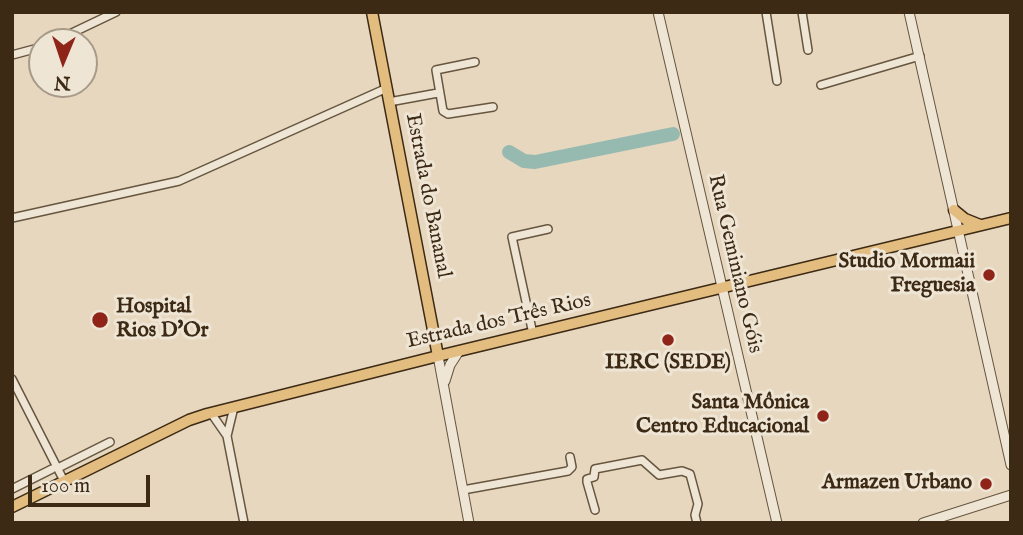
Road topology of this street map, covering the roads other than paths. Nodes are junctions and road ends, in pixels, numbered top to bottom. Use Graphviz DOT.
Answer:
graph roads {
  1 [pos="116,12"];
  2 [pos="372,12"];
  3 [pos="658,12"];
  4 [pos="766,12"];
  5 [pos="802,12"];
  6 [pos="909,12"];
  7 [pos="82,28"];
  8 [pos="808,50"];
  9 [pos="919,57"];
  10 [pos="475,62"];
  11 [pos="778,81"];
  12 [pos="821,85"];
  13 [pos="387,88"];
  14 [pos="438,93"];
  15 [pos="389,102"];
  16 [pos="492,107"];
  17 [pos="954,210"];
  18 [pos="12,218"];
  19 [pos="1011,218"];
  20 [pos="980,226"];
  21 [pos="548,229"];
  22 [pos="958,231"];
  23 [pos="722,289"];
  24 [pos="533,334"];
  25 [pos="459,351"];
  26 [pos="438,356"];
  27 [pos="12,379"];
  28 [pos="443,387"];
  29 [pos="234,407"];
  30 [pos="211,413"];
  31 [pos="227,436"];
  32 [pos="110,442"];
  33 [pos="570,457"];
  34 [pos="1011,465"];
  35 [pos="55,469"];
  36 [pos="64,481"];
  37 [pos="12,489"];
  38 [pos="463,490"];
  39 [pos="1011,495"];
  40 [pos="12,507"];
  41 [pos="595,510"];
  42 [pos="244,523"];
  43 [pos="469,523"];
  44 [pos="697,523"];
  45 [pos="777,523"];
  46 [pos="923,523"];
  1 -- 7 [label="street"];
  2 -- 13 [label="main road, Estrada do Bananal"];
  3 -- 23 [label="street, Rua Geminiano Góis"];
  4 -- 11 [label="street"];
  5 -- 8 [label="street"];
  6 -- 9 [label="street"];
  9 -- 12 [label="street"];
  9 -- 17 [label="street"];
  10 -- 14 [label="street"];
  13 -- 15 [label="main road, Estrada do Bananal"];
  13 -- 18 [label="street"];
  14 -- 15 [label="street"];
  14 -- 16 [label="street"];
  15 -- 26 [label="main road, Estrada do Bananal"];
  17 -- 20 [label="main road"];
  17 -- 22 [label="street"];
  19 -- 20 [label="main road, Estrada dos Três Rios"];
  20 -- 22 [label="main road, Estrada dos Três Rios"];
  21 -- 24 [label="street"];
  22 -- 23 [label="main road, Estrada dos Três Rios"];
  22 -- 34 [label="street"];
  23 -- 24 [label="main road, Estrada dos Três Rios"];
  23 -- 45 [label="street, Rua Geminiano Góis"];
  24 -- 25 [label="main road, Estrada dos Três Rios"];
  25 -- 26 [label="main road, Estrada dos Três Rios"];
  25 -- 28 [label="street"];
  26 -- 28 [label="street, Estrada do Bananal"];
  26 -- 29 [label="main road, Estrada dos Três Rios"];
  27 -- 35 [label="street"];
  28 -- 38 [label="street, Estrada do Bananal"];
  29 -- 30 [label="main road, Estrada dos Três Rios"];
  29 -- 31 [label="street"];
  30 -- 31 [label="street"];
  30 -- 36 [label="main road, Estrada dos Três Rios"];
  31 -- 42 [label="street"];
  32 -- 35 [label="street"];
  33 -- 38 [label="street"];
  35 -- 36 [label="street"];
  35 -- 37 [label="street"];
  36 -- 40 [label="main road, Estrada dos Três Rios"];
  38 -- 43 [label="street, Estrada do Bananal"];
  39 -- 46 [label="street"];
  41 -- 44 [label="street"];
}
